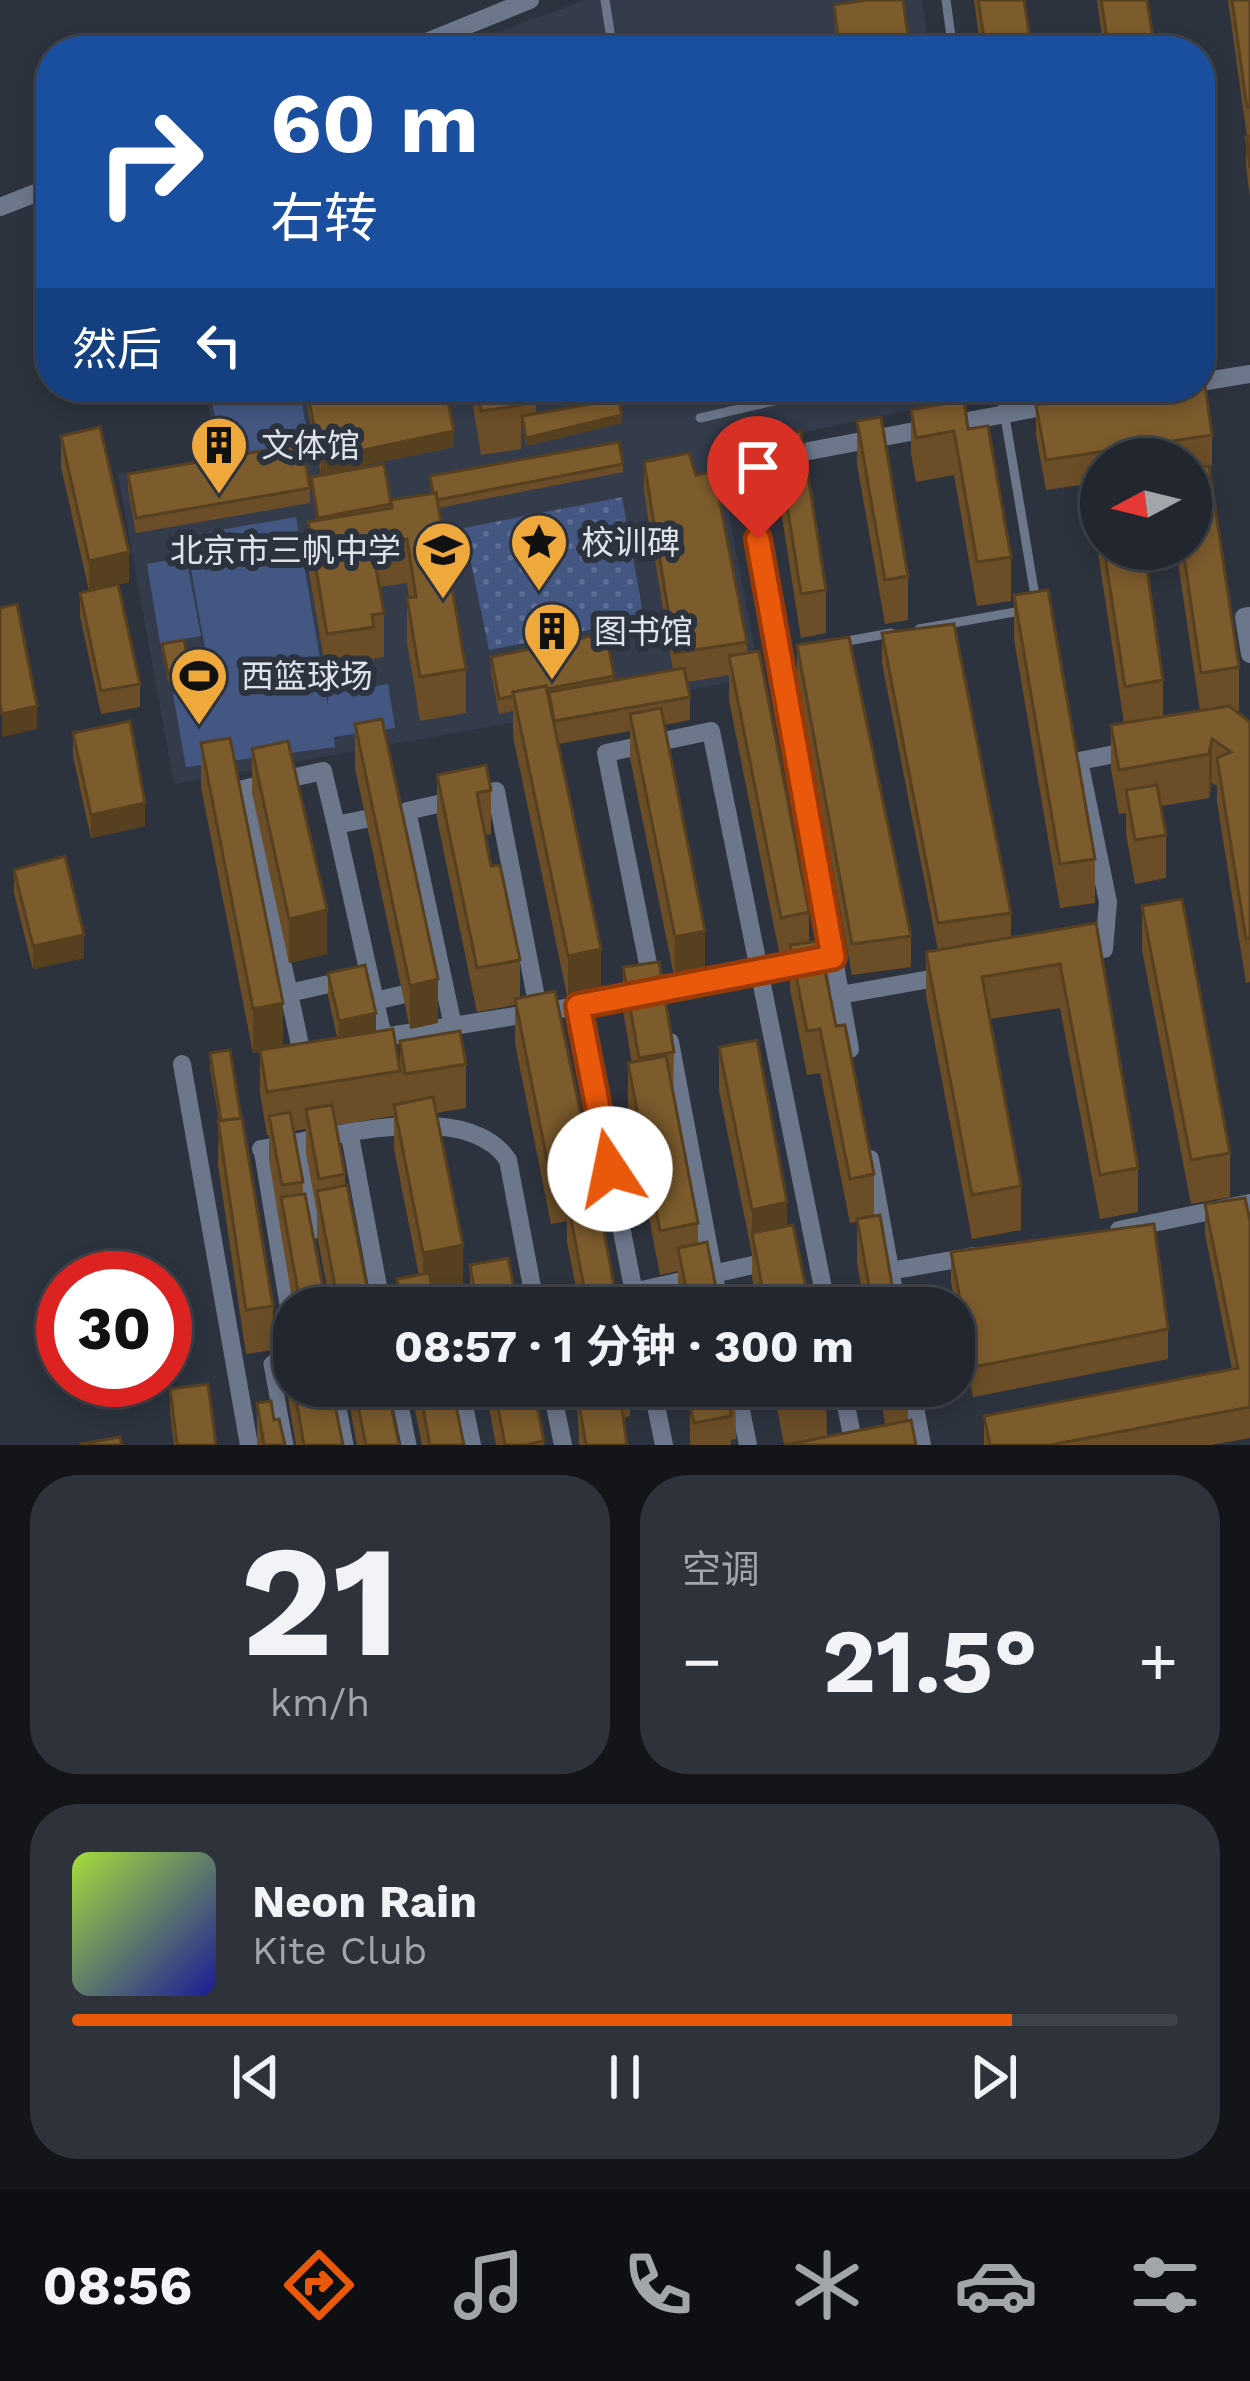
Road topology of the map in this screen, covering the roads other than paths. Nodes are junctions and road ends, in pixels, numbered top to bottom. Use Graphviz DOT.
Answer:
graph roads {
  1 [pos="530,0"];
  2 [pos="604,0"];
  3 [pos="946,0"];
  4 [pos="441,36"];
  5 [pos="611,36"];
  6 [pos="951,36"];
  7 [pos="36,193"];
  8 [pos="0,207"];
  9 [pos="1250,374"];
  10 [pos="1215,380"];
  11 [pos="770,402"];
  12 [pos="1002,402"];
  13 [pos="1067,402"];
  14 [pos="1004,412"];
  15 [pos="700,418"];
  16 [pos="1250,616"];
  17 [pos="825,645"];
  18 [pos="802,649"];
  19 [pos="778,652"];
  20 [pos="1250,654"];
  21 [pos="1164,745"];
  22 [pos="407,811"];
  23 [pos="335,825"];
  24 [pos="1060,956"];
  25 [pos="833,957"];
  26 [pos="761,972"];
  27 [pos="972,972"];
  28 [pos="369,975"];
  29 [pos="445,985"];
  30 [pos="657,991"];
  31 [pos="289,994"];
  32 [pos="840,995"];
  33 [pos="375,1001"];
  34 [pos="578,1006"];
  35 [pos="538,1008"];
  36 [pos="453,1026"];
  37 [pos="300,1045"];
  38 [pos="182,1064"];
  39 [pos="852,1064"];
  40 [pos="865,1133"];
  41 [pos="350,1136"];
  42 [pos="300,1143"];
  43 [pos="261,1149"];
  44 [pos="1250,1203"];
  45 [pos="335,1227"];
  46 [pos="1091,1235"];
  47 [pos="275,1238"];
  48 [pos="315,1251"];
  49 [pos="815,1251"];
  50 [pos="1002,1251"];
  51 [pos="890,1271"];
  52 [pos="713,1274"];
  53 [pos="531,1286"];
  54 [pos="370,1287"];
  55 [pos="526,1287"];
  56 [pos="632,1287"];
  57 [pos="674,1287"];
  58 [pos="716,1287"];
  59 [pos="823,1287"];
  60 [pos="893,1287"];
  61 [pos="338,1407"];
  62 [pos="401,1407"];
  63 [pos="464,1407"];
  64 [pos="555,1407"];
  65 [pos="656,1407"];
  66 [pos="740,1407"];
  67 [pos="846,1407"];
  68 [pos="912,1407"];
  69 [pos="915,1442"];
  70 [pos="249,1445"];
  71 [pos="286,1445"];
  72 [pos="346,1445"];
  73 [pos="409,1445"];
  74 [pos="472,1445"];
  75 [pos="563,1445"];
  76 [pos="664,1445"];
  77 [pos="748,1445"];
  78 [pos="854,1445"];
  1 -- 4 [label="street"];
  2 -- 5 [label="lane"];
  3 -- 6 [label="lane"];
  7 -- 8 [label="street"];
  9 -- 10 [label="street"];
  11 -- 15 [label="lane"];
  12 -- 14 [label="lane"];
  13 -- 14 [label="street"];
  14 -- 17 [label="lane"];
  14 -- 19 [label="street"];
  16 -- 20 [label="street"];
  18 -- 19 [label="lane"];
  19 -- 25 [label="street"];
  21 -- 24 [label="street"];
  22 -- 23 [label="street"];
  22 -- 29 [label="street"];
  22 -- 35 [label="street"];
  23 -- 28 [label="street"];
  23 -- 31 [label="street"];
  25 -- 26 [label="street"];
  25 -- 32 [label="street"];
  26 -- 30 [label="street"];
  26 -- 30 [label="street"];
  26 -- 49 [label="street"];
  27 -- 32 [label="street"];
  28 -- 31 [label="street"];
  28 -- 33 [label="street"];
  29 -- 33 [label="street"];
  29 -- 36 [label="street"];
  30 -- 34 [label="street"];
  30 -- 52 [label="street"];
  31 -- 37 [label="street"];
  32 -- 39 [label="street"];
  33 -- 36 [label="street"];
  34 -- 35 [label="street"];
  34 -- 56 [label="street"];
  35 -- 36 [label="street"];
  38 -- 70 [label="street"];
  40 -- 51 [label="street"];
  41 -- 42 [label="street"];
  41 -- 45 [label="street"];
  41 -- 53 [label="street"];
  42 -- 43 [label="street"];
  42 -- 45 [label="street"];
  43 -- 47 [label="street"];
  44 -- 46 [label="street"];
  45 -- 47 [label="street"];
  45 -- 48 [label="street"];
  45 -- 54 [label="street"];
  47 -- 71 [label="street"];
  49 -- 52 [label="street"];
  49 -- 59 [label="street"];
  50 -- 51 [label="street"];
  51 -- 60 [label="street"];
  52 -- 57 [label="street"];
  52 -- 58 [label="street"];
  53 -- 55 [label="street"];
  61 -- 72 [label="street"];
  62 -- 73 [label="street"];
  63 -- 74 [label="street"];
  64 -- 75 [label="street"];
  65 -- 76 [label="street"];
  66 -- 77 [label="street"];
  67 -- 78 [label="street"];
  68 -- 69 [label="street"];
}
